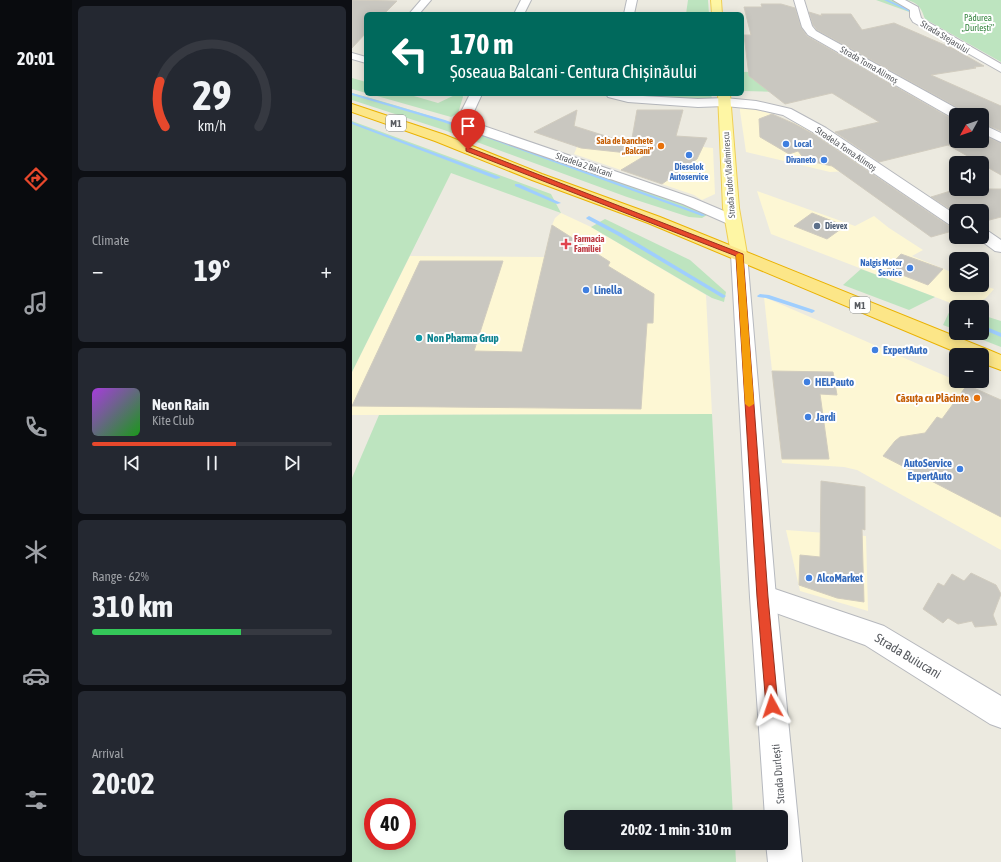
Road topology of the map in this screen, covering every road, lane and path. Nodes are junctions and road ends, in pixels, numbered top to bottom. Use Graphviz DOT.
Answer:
graph roads {
  1 [pos="426,0"];
  2 [pos="526,0"];
  3 [pos="632,0"];
  4 [pos="716,0"];
  5 [pos="799,0"];
  6 [pos="898,0"];
  7 [pos="416,12"];
  8 [pos="520,12"];
  9 [pos="629,12"];
  10 [pos="717,12"];
  11 [pos="352,56"];
  12 [pos="364,59"];
  13 [pos="1001,69"];
  14 [pos="475,96"];
  15 [pos="620,96"];
  16 [pos="724,98"];
  17 [pos="352,108"];
  18 [pos="949,110"];
  19 [pos="989,132"];
  20 [pos="1001,138"];
  21 [pos="949,217"];
  22 [pos="732,220"];
  23 [pos="989,239"];
  24 [pos="1001,247"];
  25 [pos="739,254"];
  26 [pos="965,348"];
  27 [pos="989,358"];
  28 [pos="1001,363"];
  29 [pos="763,597"];
  30 [pos="1001,713"];
  31 [pos="785,862"];
  1 -- 7 [label="street"];
  2 -- 8 [label="street"];
  3 -- 9 [label="street"];
  4 -- 10 [label="main road"];
  5 -- 18 [label="street, Strada Toma Alimoș"];
  6 -- 13 [label="street, Strada Stejarului"];
  11 -- 12 [label="street"];
  14 -- 22 [label="street, Stradela 2 Balcani"];
  15 -- 16 [label="street, Stradela Toma Alimoș"];
  16 -- 21 [label="street, Stradela Toma Alimoș"];
  16 -- 22 [label="main road, Strada Tudor Vladimirescu"];
  17 -- 25 [label="highway, M1"];
  19 -- 20 [label="street"];
  22 -- 25 [label="main road, Strada Tudor Vladimirescu"];
  23 -- 24 [label="street"];
  25 -- 26 [label="highway, M1"];
  25 -- 29 [label="street, Strada Durlești"];
  27 -- 28 [label="highway, M1"];
  29 -- 30 [label="street, Strada Buiucani"];
  29 -- 31 [label="street, Strada Durlești"];
}
